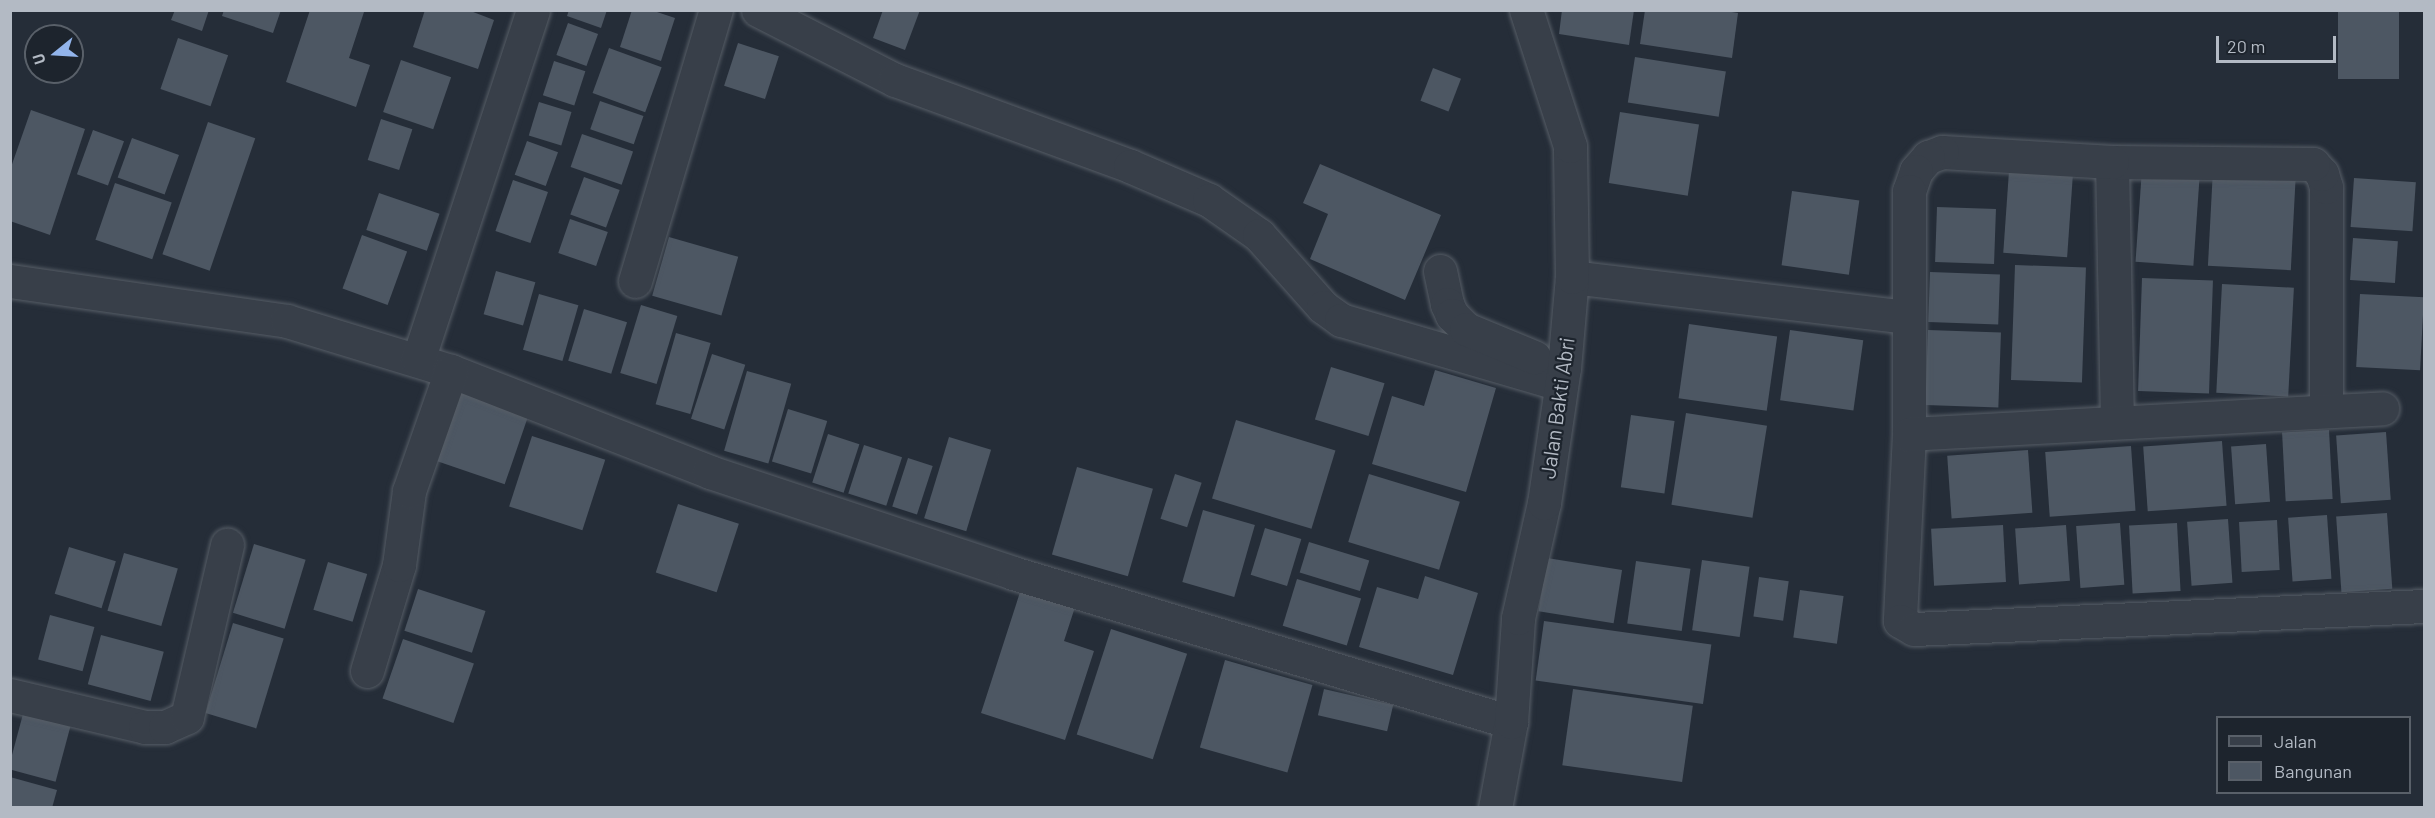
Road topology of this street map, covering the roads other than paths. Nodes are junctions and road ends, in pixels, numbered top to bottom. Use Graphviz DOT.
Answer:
graph roads {
  1 [pos="533,10"];
  2 [pos="716,10"];
  3 [pos="758,10"];
  4 [pos="1526,10"];
  5 [pos="2112,162"];
  6 [pos="1440,271"];
  7 [pos="1572,277"];
  8 [pos="10,281"];
  9 [pos="635,281"];
  10 [pos="1909,317"];
  11 [pos="418,360"];
  12 [pos="451,371"];
  13 [pos="1562,376"];
  14 [pos="2382,408"];
  15 [pos="2326,410"];
  16 [pos="2117,421"];
  17 [pos="1909,434"];
  18 [pos="227,545"];
  19 [pos="2424,606"];
  20 [pos="367,670"];
  21 [pos="10,695"];
  22 [pos="1511,722"];
  23 [pos="1495,807"];
  1 -- 11 [label="street"];
  2 -- 9 [label="street"];
  3 -- 13 [label="street"];
  4 -- 7 [label="street, Jalan Bakti Abri"];
  5 -- 10 [label="street"];
  5 -- 15 [label="street"];
  5 -- 16 [label="street"];
  6 -- 13 [label="street"];
  7 -- 10 [label="street"];
  7 -- 13 [label="street, Jalan Bakti Abri"];
  8 -- 11 [label="street"];
  10 -- 17 [label="street"];
  11 -- 12 [label="street"];
  12 -- 20 [label="street"];
  12 -- 22 [label="street"];
  13 -- 22 [label="street, Jalan Bakti Abri"];
  14 -- 15 [label="street"];
  15 -- 16 [label="street"];
  16 -- 17 [label="street"];
  17 -- 19 [label="street"];
  18 -- 21 [label="street"];
  22 -- 23 [label="street, Jalan Bakti Abri"];
}
